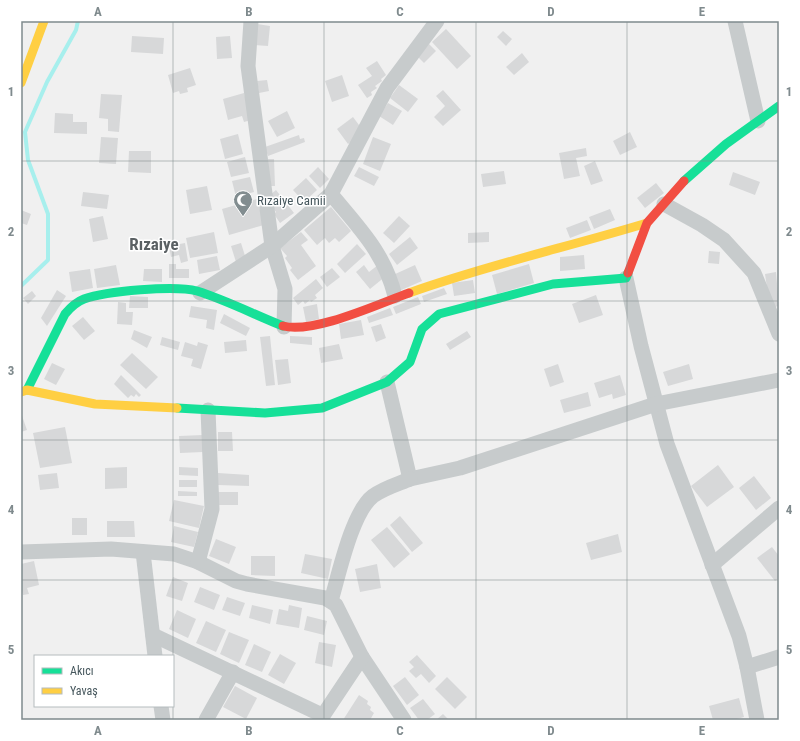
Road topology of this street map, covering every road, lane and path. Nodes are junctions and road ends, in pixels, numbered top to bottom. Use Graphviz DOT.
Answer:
graph roads {
  1 [pos="44,21"];
  2 [pos="437,21"];
  3 [pos="735,21"];
  4 [pos="248,22"];
  5 [pos="21,83"];
  6 [pos="779,106"];
  7 [pos="758,120"];
  8 [pos="330,194"];
  9 [pos="664,204"];
  10 [pos="648,224"];
  11 [pos="272,246"];
  12 [pos="626,278"];
  13 [pos="200,294"];
  14 [pos="396,296"];
  15 [pos="284,327"];
  16 [pos="779,334"];
  17 [pos="779,380"];
  18 [pos="387,382"];
  19 [pos="24,391"];
  20 [pos="656,404"];
  21 [pos="208,410"];
  22 [pos="410,479"];
  23 [pos="779,508"];
  24 [pos="21,552"];
  25 [pos="143,552"];
  26 [pos="198,562"];
  27 [pos="712,565"];
  28 [pos="331,601"];
  29 [pos="153,636"];
  30 [pos="155,655"];
  31 [pos="362,656"];
  32 [pos="779,658"];
  33 [pos="747,667"];
  34 [pos="233,672"];
  35 [pos="161,707"];
  36 [pos="321,717"];
  37 [pos="163,720"];
  38 [pos="206,720"];
  39 [pos="404,720"];
  40 [pos="757,720"];
  1 -- 5 [label="street"];
  2 -- 8 [label="street"];
  3 -- 7 [label="street"];
  4 -- 11 [label="street"];
  6 -- 7 [label="street"];
  7 -- 9 [label="street"];
  8 -- 11 [label="street"];
  8 -- 14 [label="street"];
  9 -- 10 [label="street"];
  9 -- 16 [label="street"];
  10 -- 12 [label="street"];
  10 -- 14 [label="street"];
  11 -- 13 [label="street"];
  11 -- 15 [label="street"];
  12 -- 18 [label="street"];
  12 -- 20 [label="street"];
  13 -- 15 [label="street"];
  13 -- 19 [label="street"];
  14 -- 15 [label="street"];
  17 -- 20 [label="street"];
  18 -- 21 [label="street"];
  18 -- 22 [label="street"];
  19 -- 21 [label="street"];
  20 -- 22 [label="street"];
  20 -- 27 [label="street"];
  21 -- 26 [label="street"];
  22 -- 28 [label="street"];
  23 -- 27 [label="street"];
  24 -- 25 [label="street"];
  25 -- 26 [label="street"];
  25 -- 29 [label="street"];
  26 -- 28 [label="street"];
  27 -- 33 [label="street"];
  28 -- 31 [label="street"];
  29 -- 30 [label="street"];
  29 -- 34 [label="street"];
  31 -- 36 [label="street"];
  31 -- 39 [label="street"];
  32 -- 33 [label="street"];
  33 -- 40 [label="street"];
  34 -- 36 [label="street"];
  34 -- 38 [label="street"];
  35 -- 37 [label="street"];
}
